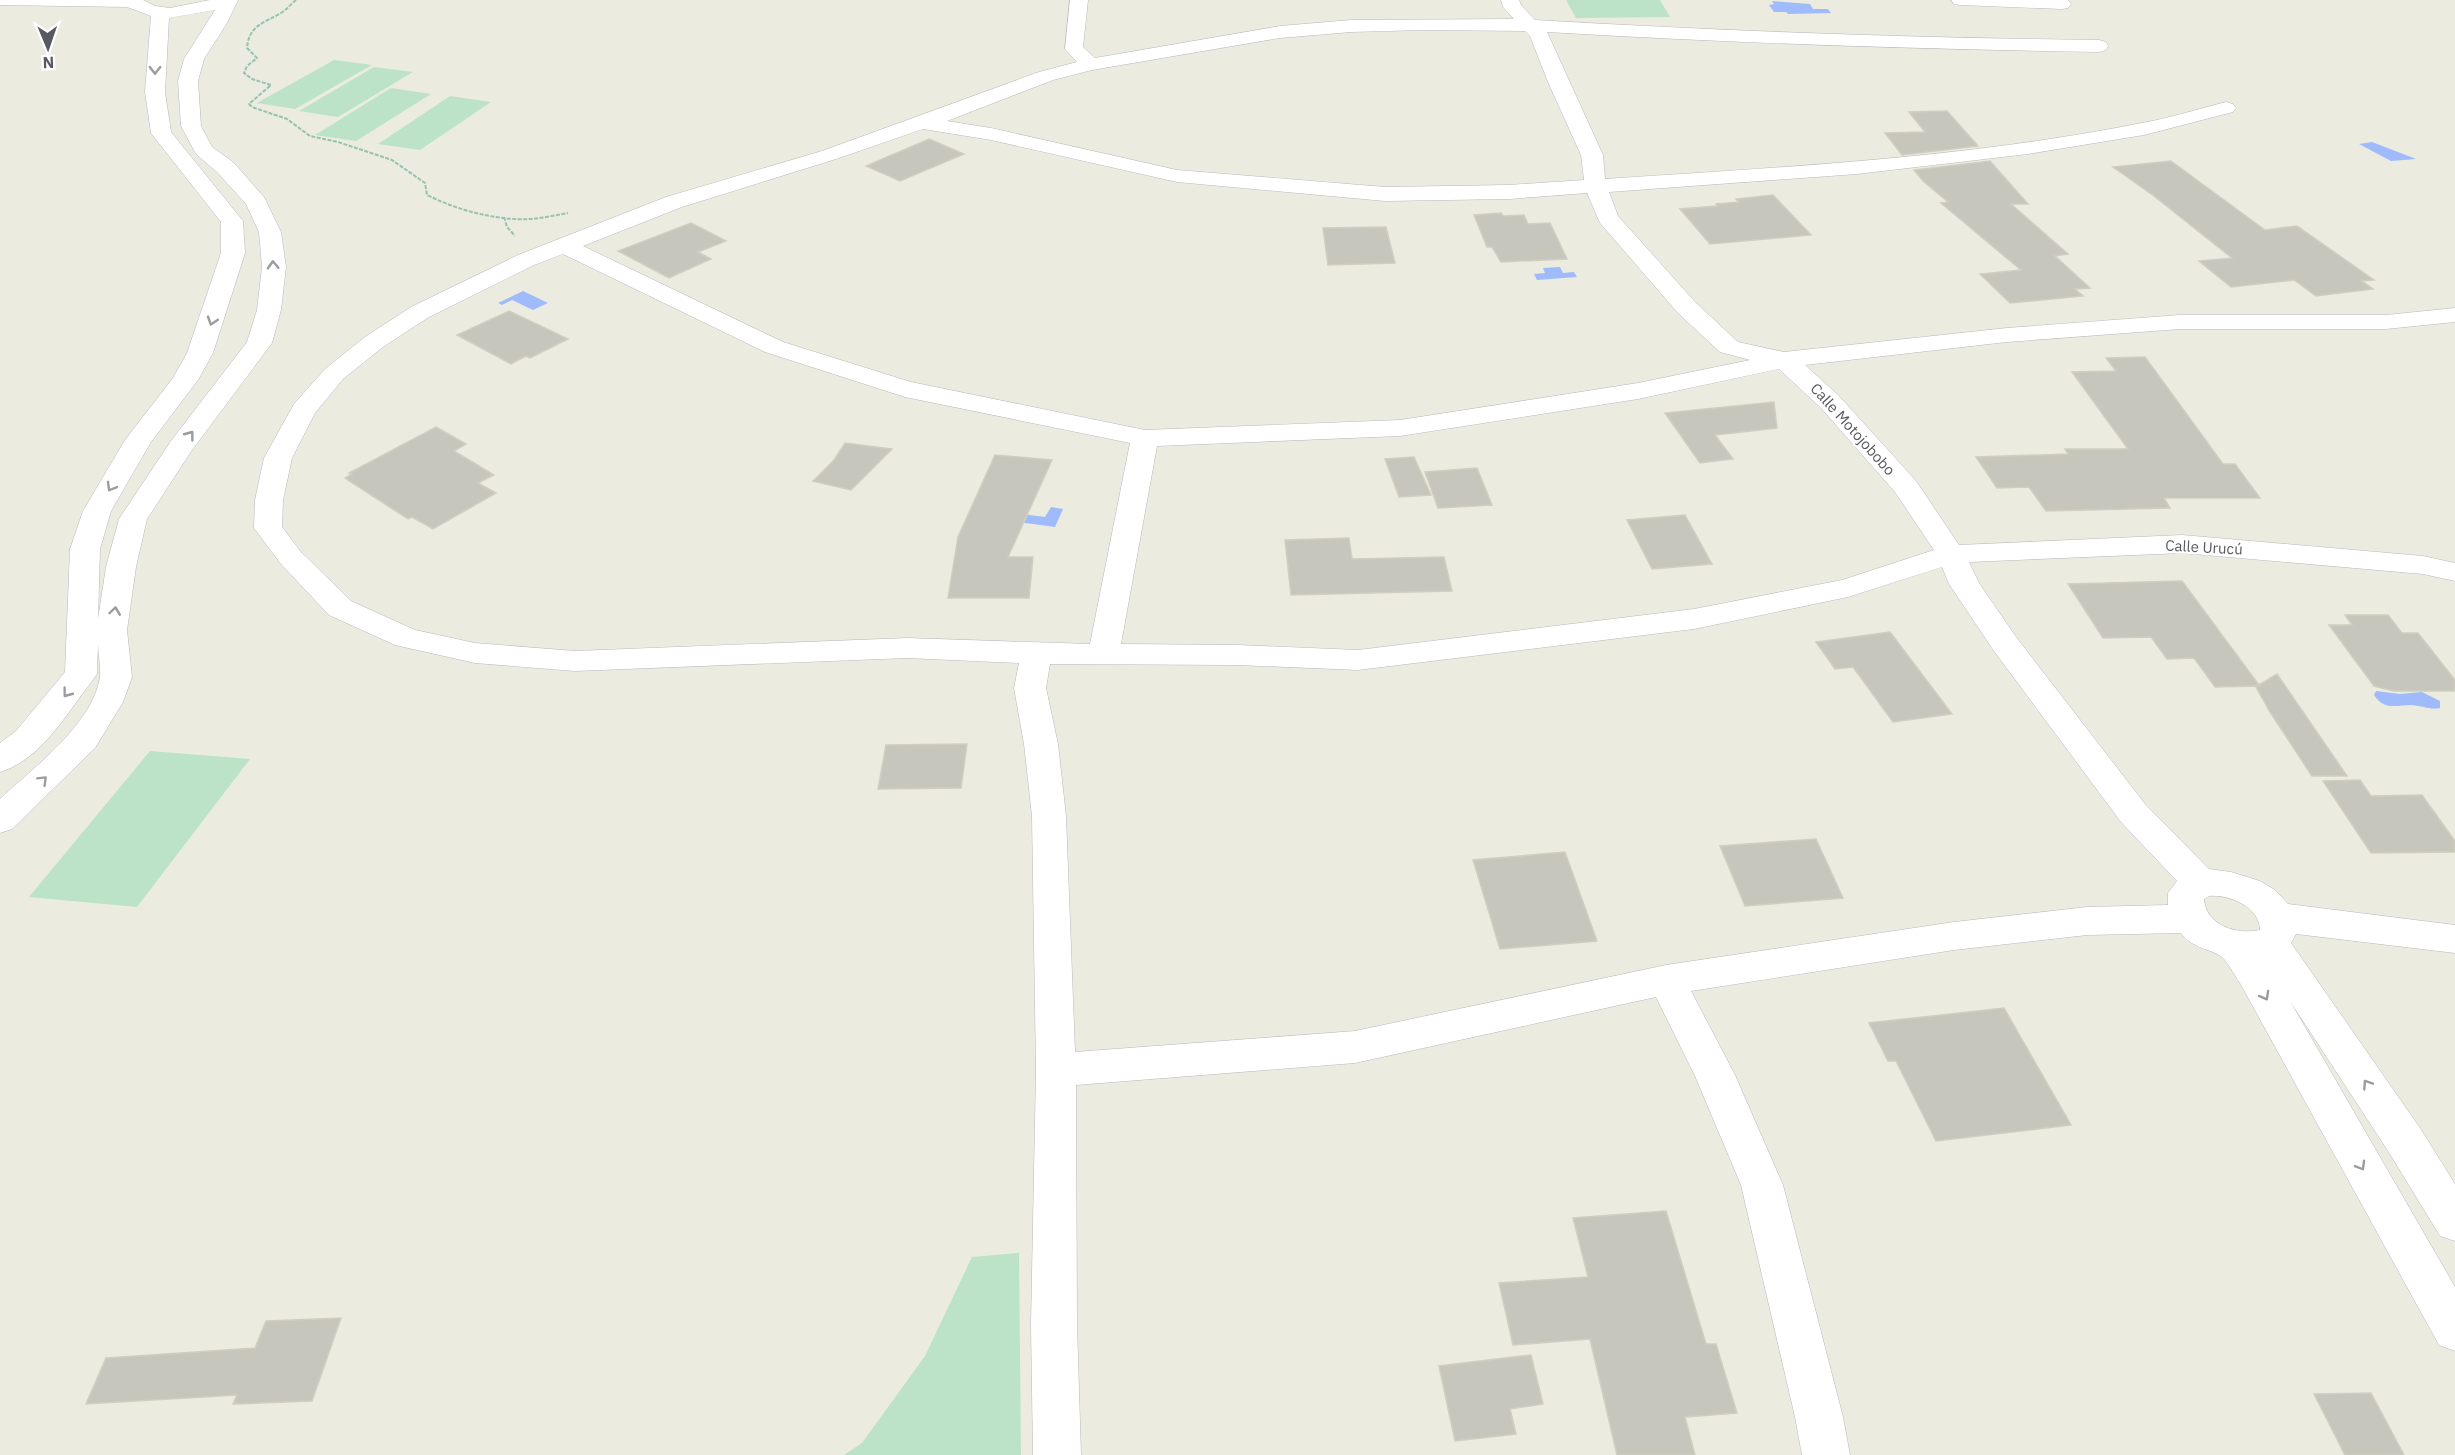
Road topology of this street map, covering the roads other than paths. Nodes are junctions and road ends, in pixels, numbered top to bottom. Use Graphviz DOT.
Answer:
graph roads {
  1 [pos="0,0"];
  2 [pos="227,0"];
  3 [pos="1079,0"];
  4 [pos="1510,0"];
  5 [pos="1960,0"];
  6 [pos="2062,4"];
  7 [pos="148,7"];
  8 [pos="1529,25"];
  9 [pos="2099,46"];
  10 [pos="1091,64"];
  11 [pos="979,99"];
  12 [pos="2226,108"];
  13 [pos="922,123"];
  14 [pos="991,134"];
  15 [pos="1595,185"];
  16 [pos="563,245"];
  17 [pos="2455,315"];
  18 [pos="1784,360"];
  19 [pos="1145,438"];
  20 [pos="1951,554"];
  21 [pos="2455,572"];
  22 [pos="1104,653"];
  23 [pos="1036,654"];
  24 [pos="0,760"];
  25 [pos="0,820"];
  26 [pos="2196,901"];
  27 [pos="2261,935"];
  28 [pos="2455,939"];
  29 [pos="1666,980"];
  30 [pos="1056,1071"];
  31 [pos="2455,1222"];
  32 [pos="2455,1330"];
  33 [pos="1057,1455"];
  34 [pos="1826,1455"];
  1 -- 7 [label="street"];
  2 -- 7 [label="street"];
  25 -- 2 [label="street, one-way"];
  3 -- 10 [label="street"];
  4 -- 8 [label="street, Calle Motojobobo"];
  5 -- 6 [label="street"];
  7 -- 24 [label="street, one-way"];
  8 -- 9 [label="street"];
  8 -- 10 [label="street"];
  8 -- 15 [label="street, Calle Motojobobo"];
  10 -- 11 [label="street"];
  11 -- 13 [label="street"];
  11 -- 14 [label="street"];
  12 -- 15 [label="street"];
  13 -- 14 [label="street"];
  13 -- 16 [label="street"];
  14 -- 15 [label="street"];
  15 -- 18 [label="street, Calle Motojobobo"];
  16 -- 19 [label="street"];
  16 -- 23 [label="street, Calle Urucú"];
  17 -- 18 [label="street"];
  18 -- 19 [label="street"];
  18 -- 20 [label="street, Calle Motojobobo"];
  19 -- 22 [label="street"];
  20 -- 21 [label="street, Calle Urucú"];
  20 -- 22 [label="street, Calle Urucú"];
  20 -- 26 [label="street, Calle Motojobobo"];
  22 -- 23 [label="street, Calle Urucú"];
  23 -- 30 [label="street"];
  26 -- 27 [label="street, Calle Motojobobo"];
  26 -- 27 [label="street"];
  26 -- 29 [label="street"];
  27 -- 28 [label="street"];
  31 -- 27 [label="street, one-way"];
  27 -- 32 [label="street, one-way"];
  29 -- 30 [label="street"];
  29 -- 34 [label="street"];
  30 -- 33 [label="street"];
}
